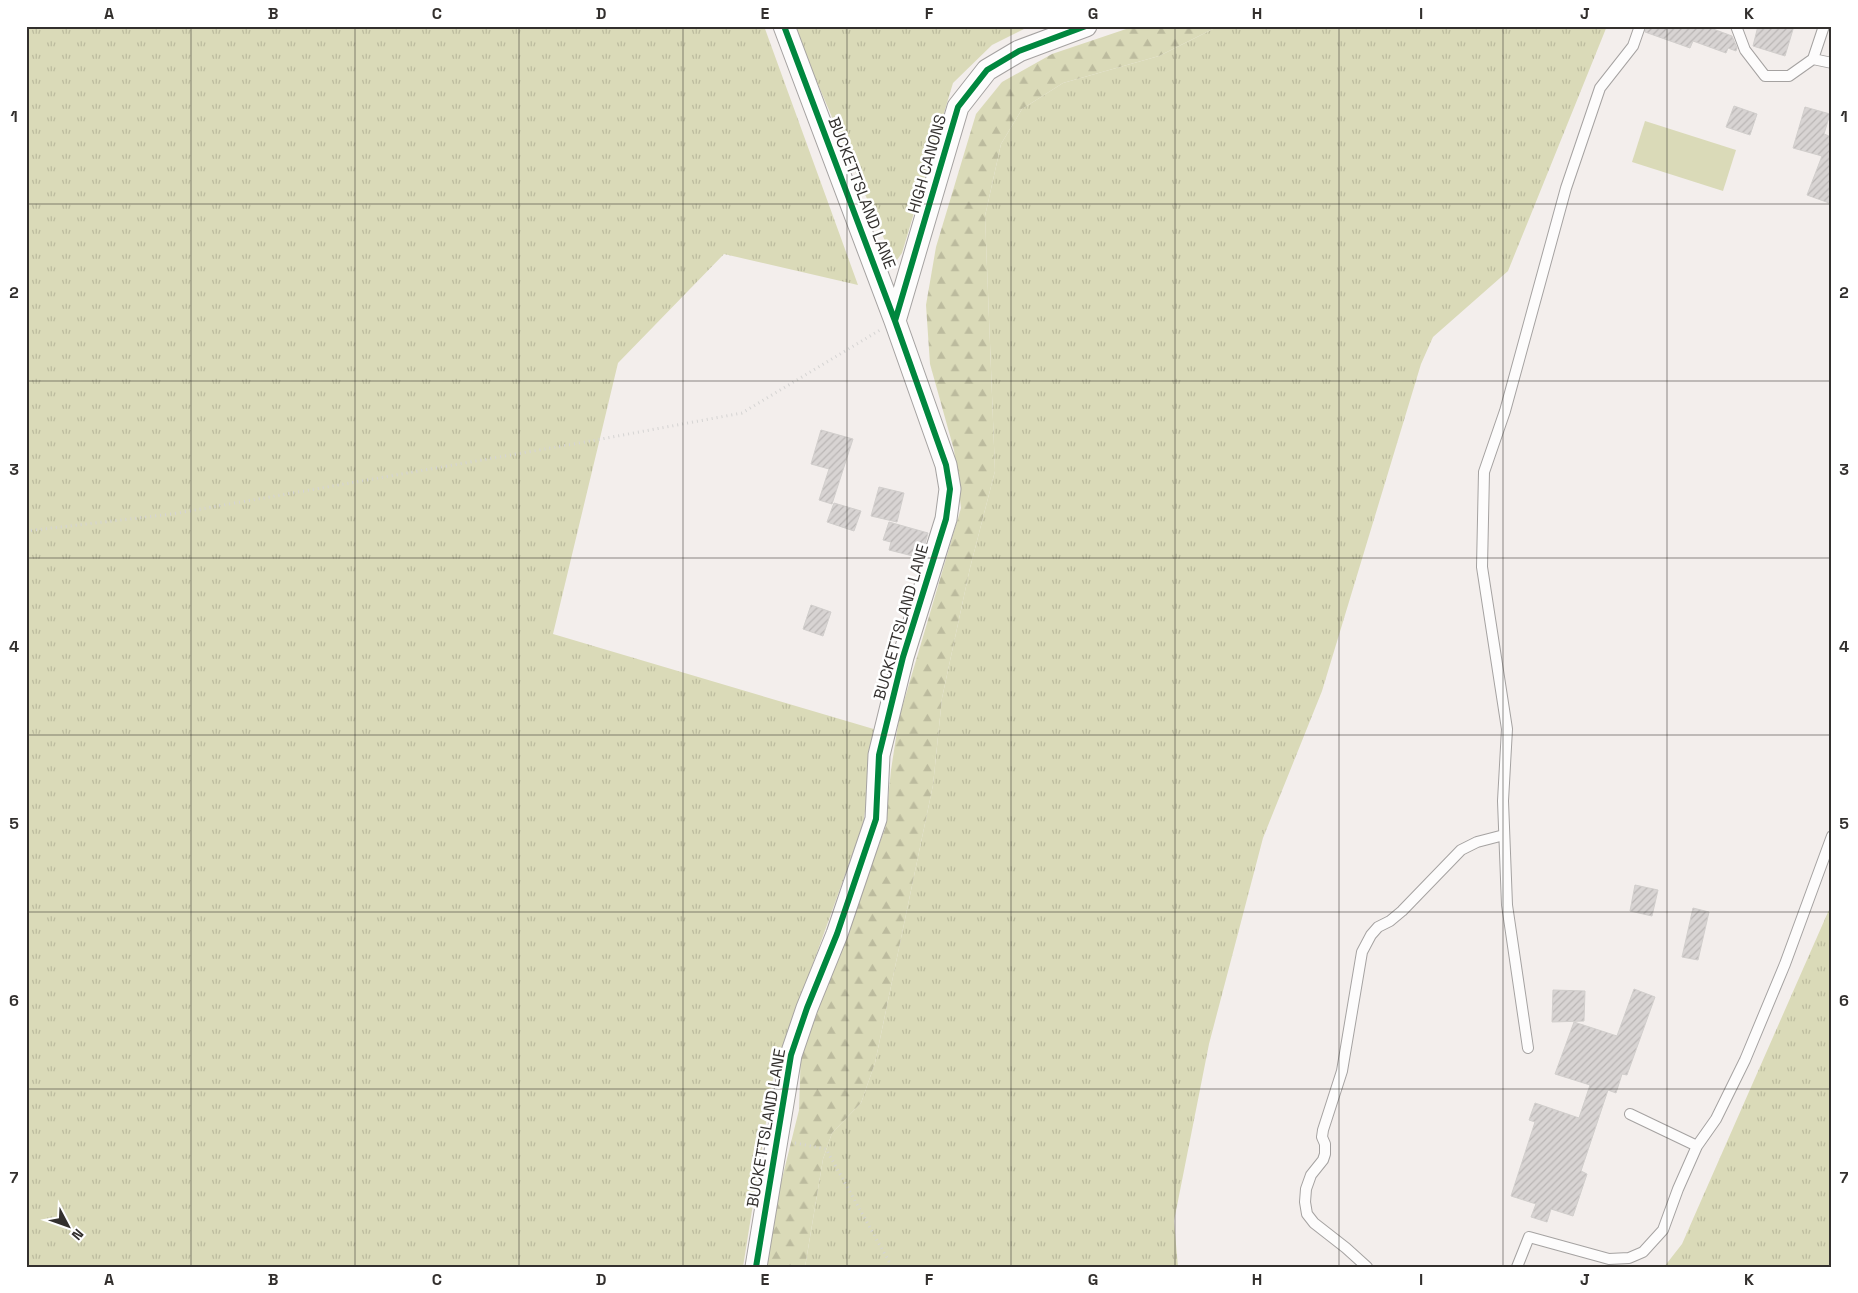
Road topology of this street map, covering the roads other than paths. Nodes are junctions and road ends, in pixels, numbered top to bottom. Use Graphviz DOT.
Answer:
graph roads {
  1 [pos="784,26"];
  2 [pos="1086,26"];
  3 [pos="1640,26"];
  4 [pos="1736,26"];
  5 [pos="1824,26"];
  6 [pos="1813,59"];
  7 [pos="1832,63"];
  8 [pos="895,320"];
  9 [pos="1504,835"];
  10 [pos="1832,836"];
  11 [pos="1528,1048"];
  12 [pos="1630,1114"];
  13 [pos="1697,1146"];
  14 [pos="756,1267"];
  15 [pos="1366,1267"];
  16 [pos="1517,1267"];
  1 -- 8 [label="street, BUCKETTSLAND LANE"];
  2 -- 8 [label="street, HIGH CANONS"];
  3 -- 9 [label="lane"];
  4 -- 6 [label="lane"];
  5 -- 6 [label="lane"];
  6 -- 7 [label="lane"];
  8 -- 14 [label="street, BUCKETTSLAND LANE"];
  9 -- 11 [label="lane"];
  9 -- 15 [label="lane"];
  10 -- 13 [label="lane"];
  12 -- 13 [label="lane"];
  13 -- 16 [label="lane"];
}
